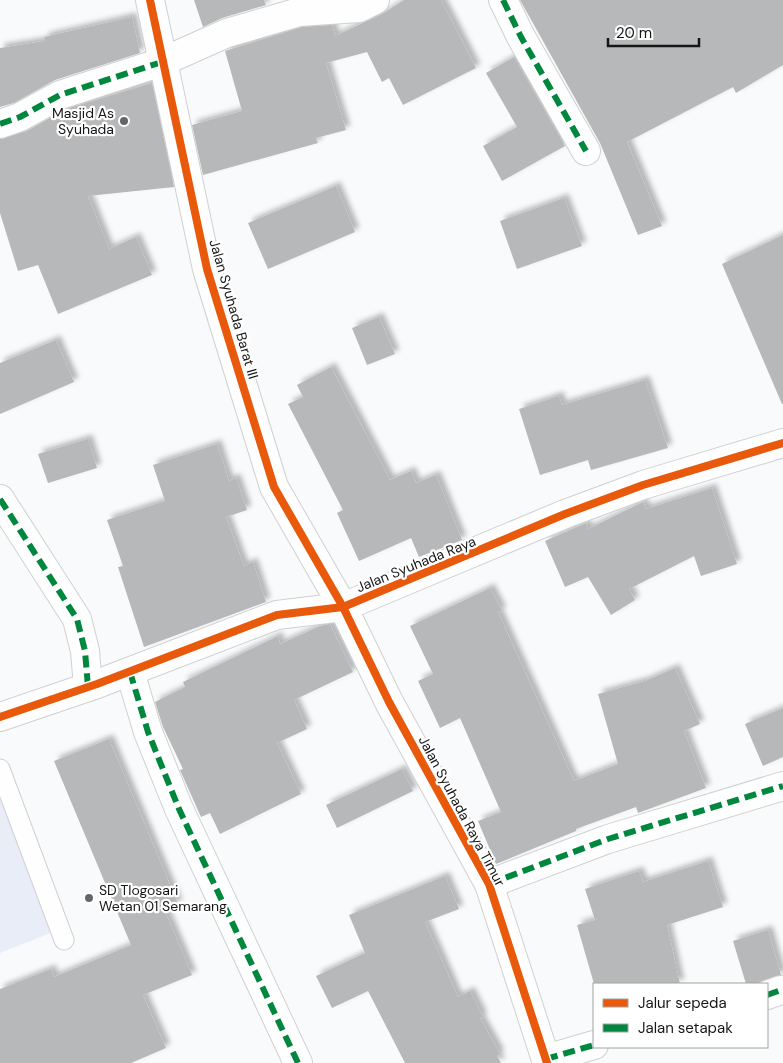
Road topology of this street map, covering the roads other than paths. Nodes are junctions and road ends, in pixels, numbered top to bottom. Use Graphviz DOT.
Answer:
graph roads {
  1 [pos="150,0"];
  2 [pos="375,0"];
  3 [pos="503,0"];
  4 [pos="162,62"];
  5 [pos="0,124"];
  6 [pos="586,151"];
  7 [pos="783,443"];
  8 [pos="0,499"];
  9 [pos="343,608"];
  10 [pos="109,680"];
  11 [pos="0,717"];
  12 [pos="0,769"];
  13 [pos="783,786"];
  14 [pos="489,884"];
  15 [pos="64,940"];
  16 [pos="593,1046"];
  17 [pos="546,1061"];
  18 [pos="298,1063"];
  1 -- 4 [label="street, Jalan Syuhada Barat III"];
  2 -- 4 [label="street"];
  3 -- 6 [label="street"];
  4 -- 5 [label="street"];
  4 -- 9 [label="street, Jalan Syuhada Barat III"];
  7 -- 9 [label="street, Jalan Syuhada Raya"];
  8 -- 10 [label="street"];
  9 -- 10 [label="street, Jalan Syuhada Raya"];
  9 -- 14 [label="street, Jalan Syuhada Raya Timur"];
  10 -- 11 [label="street, Jalan Syuhada Raya"];
  10 -- 18 [label="street"];
  12 -- 15 [label="lane"];
  13 -- 14 [label="street"];
  14 -- 17 [label="street, Jalan Syuhada Raya Timur"];
  16 -- 17 [label="street"];
}
